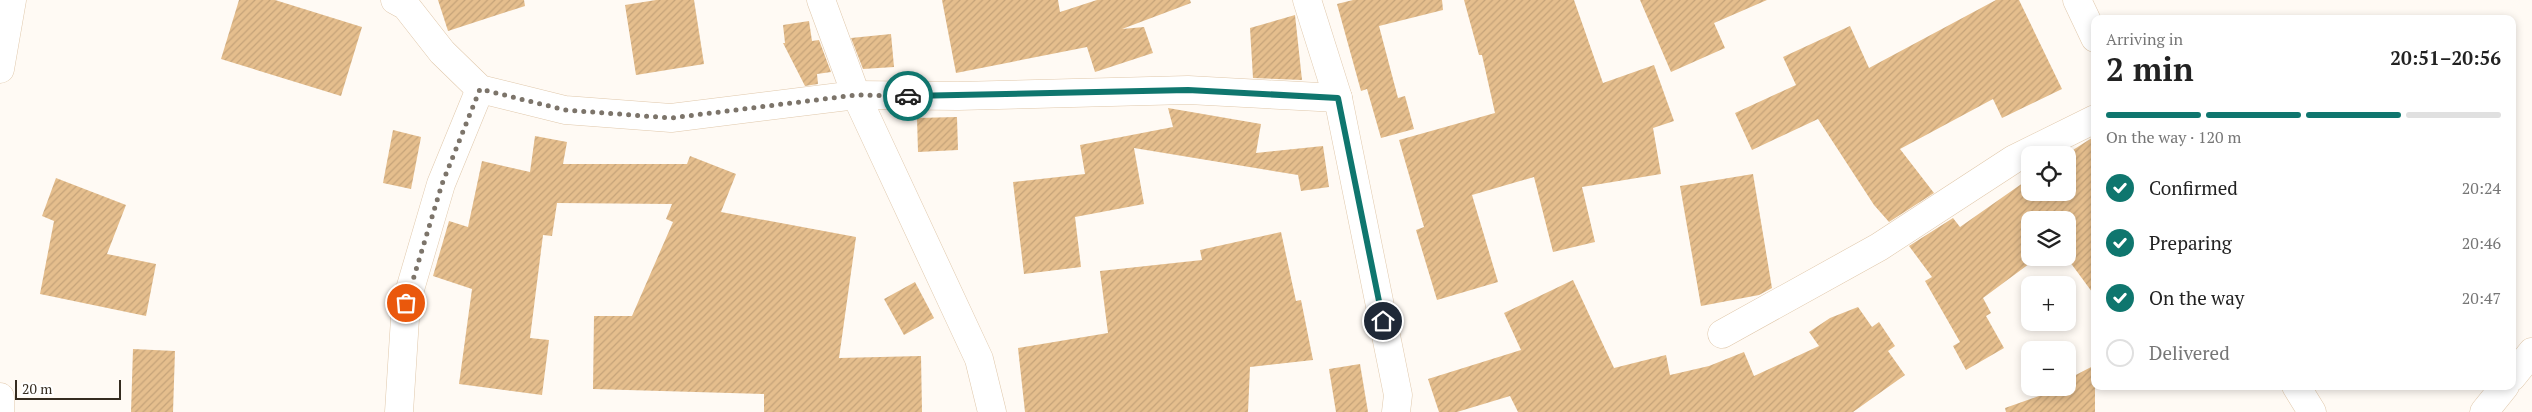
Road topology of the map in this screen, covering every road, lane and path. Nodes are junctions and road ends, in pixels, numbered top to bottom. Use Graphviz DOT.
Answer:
graph roads {
  1 [pos="12,0"];
  2 [pos="395,0"];
  3 [pos="821,0"];
  4 [pos="1307,0"];
  5 [pos="2081,2"];
  6 [pos="2091,28"];
  7 [pos="0,69"];
  8 [pos="480,89"];
  9 [pos="856,95"];
  10 [pos="1338,98"];
  11 [pos="2091,121"];
  12 [pos="1722,334"];
  13 [pos="2532,352"];
  14 [pos="2516,372"];
  15 [pos="2298,390"];
  16 [pos="2502,390"];
  17 [pos="0,397"];
  18 [pos="0,412"];
  19 [pos="399,412"];
  20 [pos="992,412"];
  21 [pos="1396,412"];
  22 [pos="2312,412"];
  23 [pos="2484,412"];
  1 -- 7 [label="street"];
  2 -- 8 [label="street"];
  3 -- 9 [label="street"];
  4 -- 10 [label="street"];
  5 -- 6 [label="street"];
  8 -- 9 [label="street"];
  8 -- 19 [label="street"];
  9 -- 10 [label="street"];
  9 -- 20 [label="street"];
  10 -- 21 [label="street"];
  11 -- 12 [label="street"];
  13 -- 14 [label="street"];
  15 -- 22 [label="street"];
  16 -- 23 [label="street"];
  17 -- 18 [label="street"];
}
